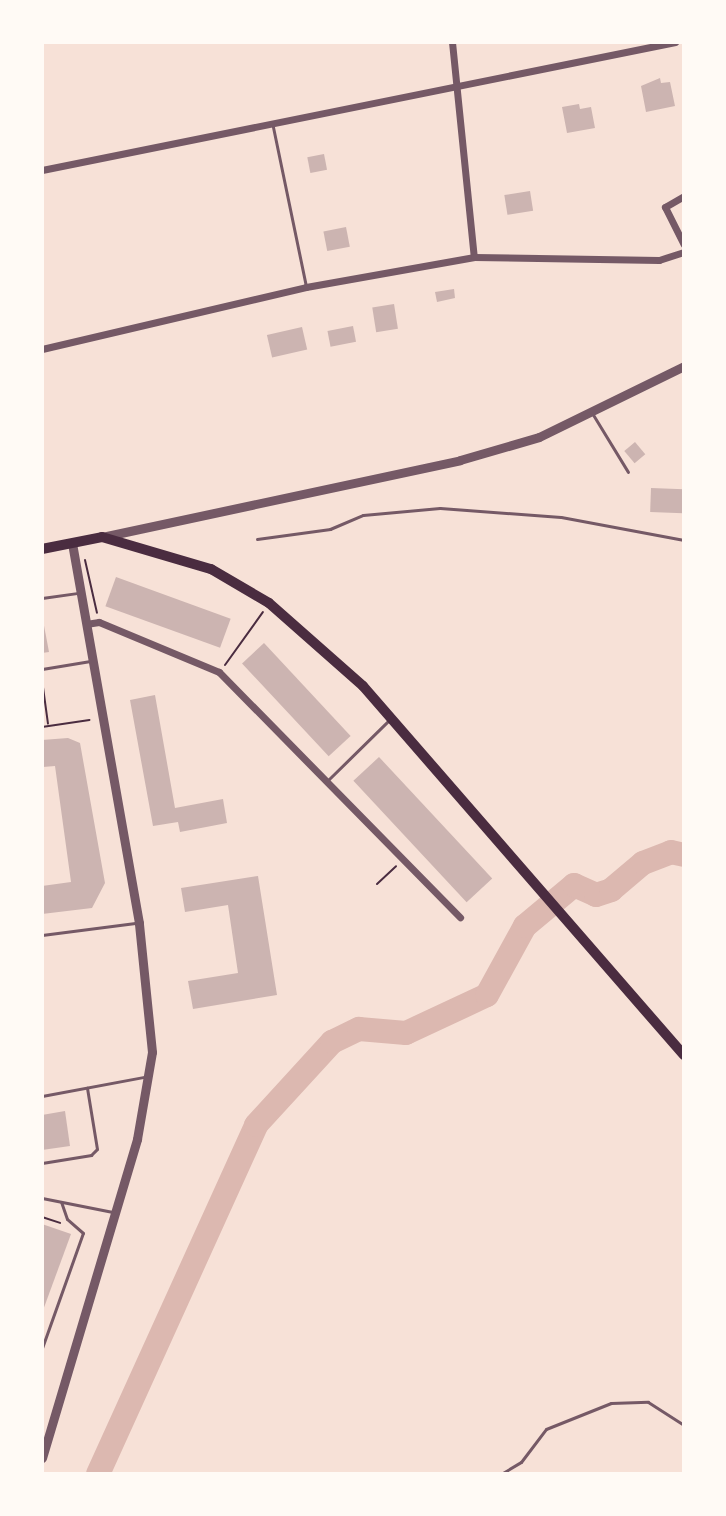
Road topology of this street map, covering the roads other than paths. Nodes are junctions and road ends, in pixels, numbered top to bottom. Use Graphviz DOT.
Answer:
graph roads {
  1 [pos="452,42"];
  2 [pos="675,42"];
  3 [pos="461,86"];
  4 [pos="272,124"];
  5 [pos="42,170"];
  6 [pos="684,196"];
  7 [pos="684,245"];
  8 [pos="684,252"];
  9 [pos="474,257"];
  10 [pos="306,287"];
  11 [pos="42,349"];
  12 [pos="684,366"];
  13 [pos="592,413"];
  14 [pos="628,472"];
  15 [pos="102,537"];
  16 [pos="257,539"];
  17 [pos="684,540"];
  18 [pos="72,543"];
  19 [pos="42,549"];
  20 [pos="80,592"];
  21 [pos="42,598"];
  22 [pos="86,624"];
  23 [pos="92,660"];
  24 [pos="42,669"];
  25 [pos="391,719"];
  26 [pos="327,781"];
  27 [pos="460,917"];
  28 [pos="139,923"];
  29 [pos="42,935"];
  30 [pos="684,1055"];
  31 [pos="150,1077"];
  32 [pos="87,1088"];
  33 [pos="42,1096"];
  34 [pos="42,1163"];
  35 [pos="42,1198"];
  36 [pos="61,1202"];
  37 [pos="116,1212"];
  38 [pos="42,1348"];
  39 [pos="684,1425"];
  40 [pos="42,1458"];
  41 [pos="501,1474"];
  1 -- 3 [label="street"];
  2 -- 3 [label="street"];
  3 -- 4 [label="street"];
  3 -- 9 [label="street"];
  4 -- 5 [label="street"];
  4 -- 10 [label="lane"];
  6 -- 7 [label="street"];
  8 -- 9 [label="street"];
  9 -- 10 [label="street"];
  10 -- 11 [label="street"];
  12 -- 13 [label="street"];
  13 -- 14 [label="lane"];
  13 -- 15 [label="street"];
  15 -- 18 [label="main road"];
  15 -- 25 [label="main road"];
  16 -- 17 [label="lane"];
  18 -- 19 [label="main road"];
  18 -- 20 [label="street"];
  20 -- 21 [label="lane"];
  20 -- 22 [label="street"];
  22 -- 23 [label="street"];
  22 -- 26 [label="street"];
  23 -- 24 [label="lane"];
  23 -- 28 [label="street"];
  25 -- 26 [label="lane"];
  25 -- 30 [label="main road"];
  26 -- 27 [label="street"];
  28 -- 29 [label="lane"];
  28 -- 31 [label="street"];
  31 -- 32 [label="lane"];
  31 -- 37 [label="street"];
  32 -- 33 [label="lane"];
  32 -- 34 [label="lane"];
  35 -- 36 [label="lane"];
  36 -- 37 [label="lane"];
  36 -- 38 [label="lane"];
  37 -- 40 [label="street"];
  39 -- 41 [label="lane"];
}
